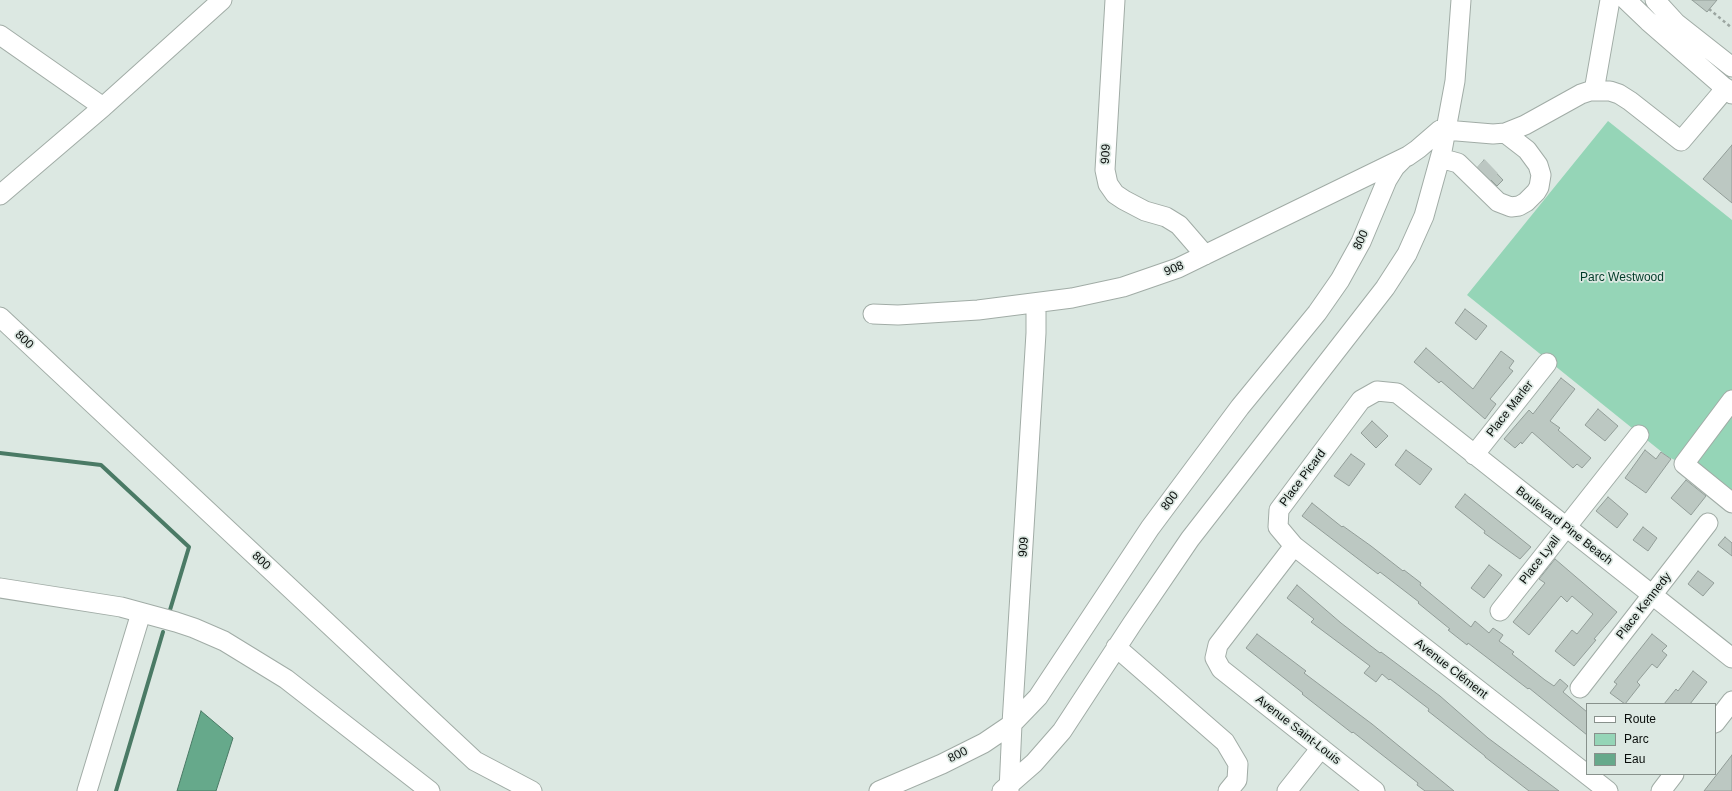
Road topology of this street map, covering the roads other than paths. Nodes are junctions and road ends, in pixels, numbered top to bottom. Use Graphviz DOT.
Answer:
graph roads {
  1 [pos="222,0"];
  2 [pos="1115,0"];
  3 [pos="1461,0"];
  4 [pos="1610,0"];
  5 [pos="1626,0"];
  6 [pos="1655,0"];
  7 [pos="0,35"];
  8 [pos="1732,66"];
  9 [pos="1594,91"];
  10 [pos="1729,91"];
  11 [pos="103,107"];
  12 [pos="1446,130"];
  13 [pos="1505,133"];
  14 [pos="1441,155"];
  15 [pos="1408,156"];
  16 [pos="1478,166"];
  17 [pos="1497,186"];
  18 [pos="1536,192"];
  19 [pos="0,195"];
  20 [pos="1205,255"];
  21 [pos="1036,304"];
  22 [pos="872,314"];
  23 [pos="0,317"];
  24 [pos="1547,362"];
  25 [pos="1397,393"];
  26 [pos="1732,400"];
  27 [pos="1639,435"];
  28 [pos="1474,454"];
  29 [pos="1732,503"];
  30 [pos="1708,523"];
  31 [pos="1566,527"];
  32 [pos="1294,546"];
  33 [pos="0,588"];
  34 [pos="1652,595"];
  35 [pos="1500,611"];
  36 [pos="141,613"];
  37 [pos="1116,647"];
  38 [pos="1732,658"];
  39 [pos="1580,688"];
  40 [pos="1732,701"];
  41 [pos="1716,722"];
  42 [pos="1012,724"];
  43 [pos="1321,748"];
  44 [pos="1586,774"];
  45 [pos="1587,775"];
  46 [pos="1673,775"];
  47 [pos="1007,789"];
  48 [pos="87,791"];
  49 [pos="430,791"];
  50 [pos="532,791"];
  51 [pos="879,791"];
  52 [pos="1228,791"];
  53 [pos="1287,791"];
  54 [pos="1375,791"];
  55 [pos="1608,791"];
  56 [pos="1661,791"];
  1 -- 11 [label="street"];
  2 -- 20 [label="street, 909"];
  3 -- 12 [label="street"];
  4 -- 9 [label="street"];
  5 -- 10 [label="street"];
  6 -- 8 [label="street"];
  7 -- 11 [label="street"];
  9 -- 10 [label="street"];
  9 -- 13 [label="street"];
  11 -- 19 [label="street"];
  12 -- 13 [label="street"];
  12 -- 14 [label="street"];
  12 -- 15 [label="street, 908"];
  13 -- 18 [label="street"];
  14 -- 16 [label="street"];
  14 -- 18 [label="street"];
  14 -- 37 [label="street"];
  15 -- 20 [label="street, 908"];
  15 -- 42 [label="street, 800"];
  17 -- 18 [label="street"];
  20 -- 21 [label="street, 908"];
  21 -- 22 [label="street, 908"];
  21 -- 42 [label="street, 909"];
  23 -- 50 [label="street, 800"];
  24 -- 28 [label="street, Place Marler"];
  25 -- 28 [label="street, Boulevard Pine Beach"];
  25 -- 32 [label="street, Place Picard"];
  26 -- 29 [label="street"];
  27 -- 31 [label="street, Place Lyall"];
  28 -- 31 [label="street, Boulevard Pine Beach"];
  30 -- 34 [label="street, Place Kennedy"];
  31 -- 34 [label="street, Boulevard Pine Beach"];
  31 -- 35 [label="street, Place Lyall"];
  32 -- 43 [label="street, Avenue Saint-Louis"];
  32 -- 44 [label="street, Avenue Clément"];
  33 -- 36 [label="street"];
  34 -- 38 [label="street, Boulevard Pine Beach"];
  34 -- 39 [label="street, Place Kennedy"];
  36 -- 48 [label="street"];
  36 -- 49 [label="street"];
  37 -- 47 [label="street"];
  37 -- 52 [label="street"];
  40 -- 41 [label="street"];
  42 -- 47 [label="street, 909"];
  42 -- 51 [label="street, 800"];
  43 -- 53 [label="street"];
  43 -- 54 [label="street, Avenue Saint-Louis"];
  45 -- 55 [label="street, Avenue Clément"];
  46 -- 56 [label="street"];
}
